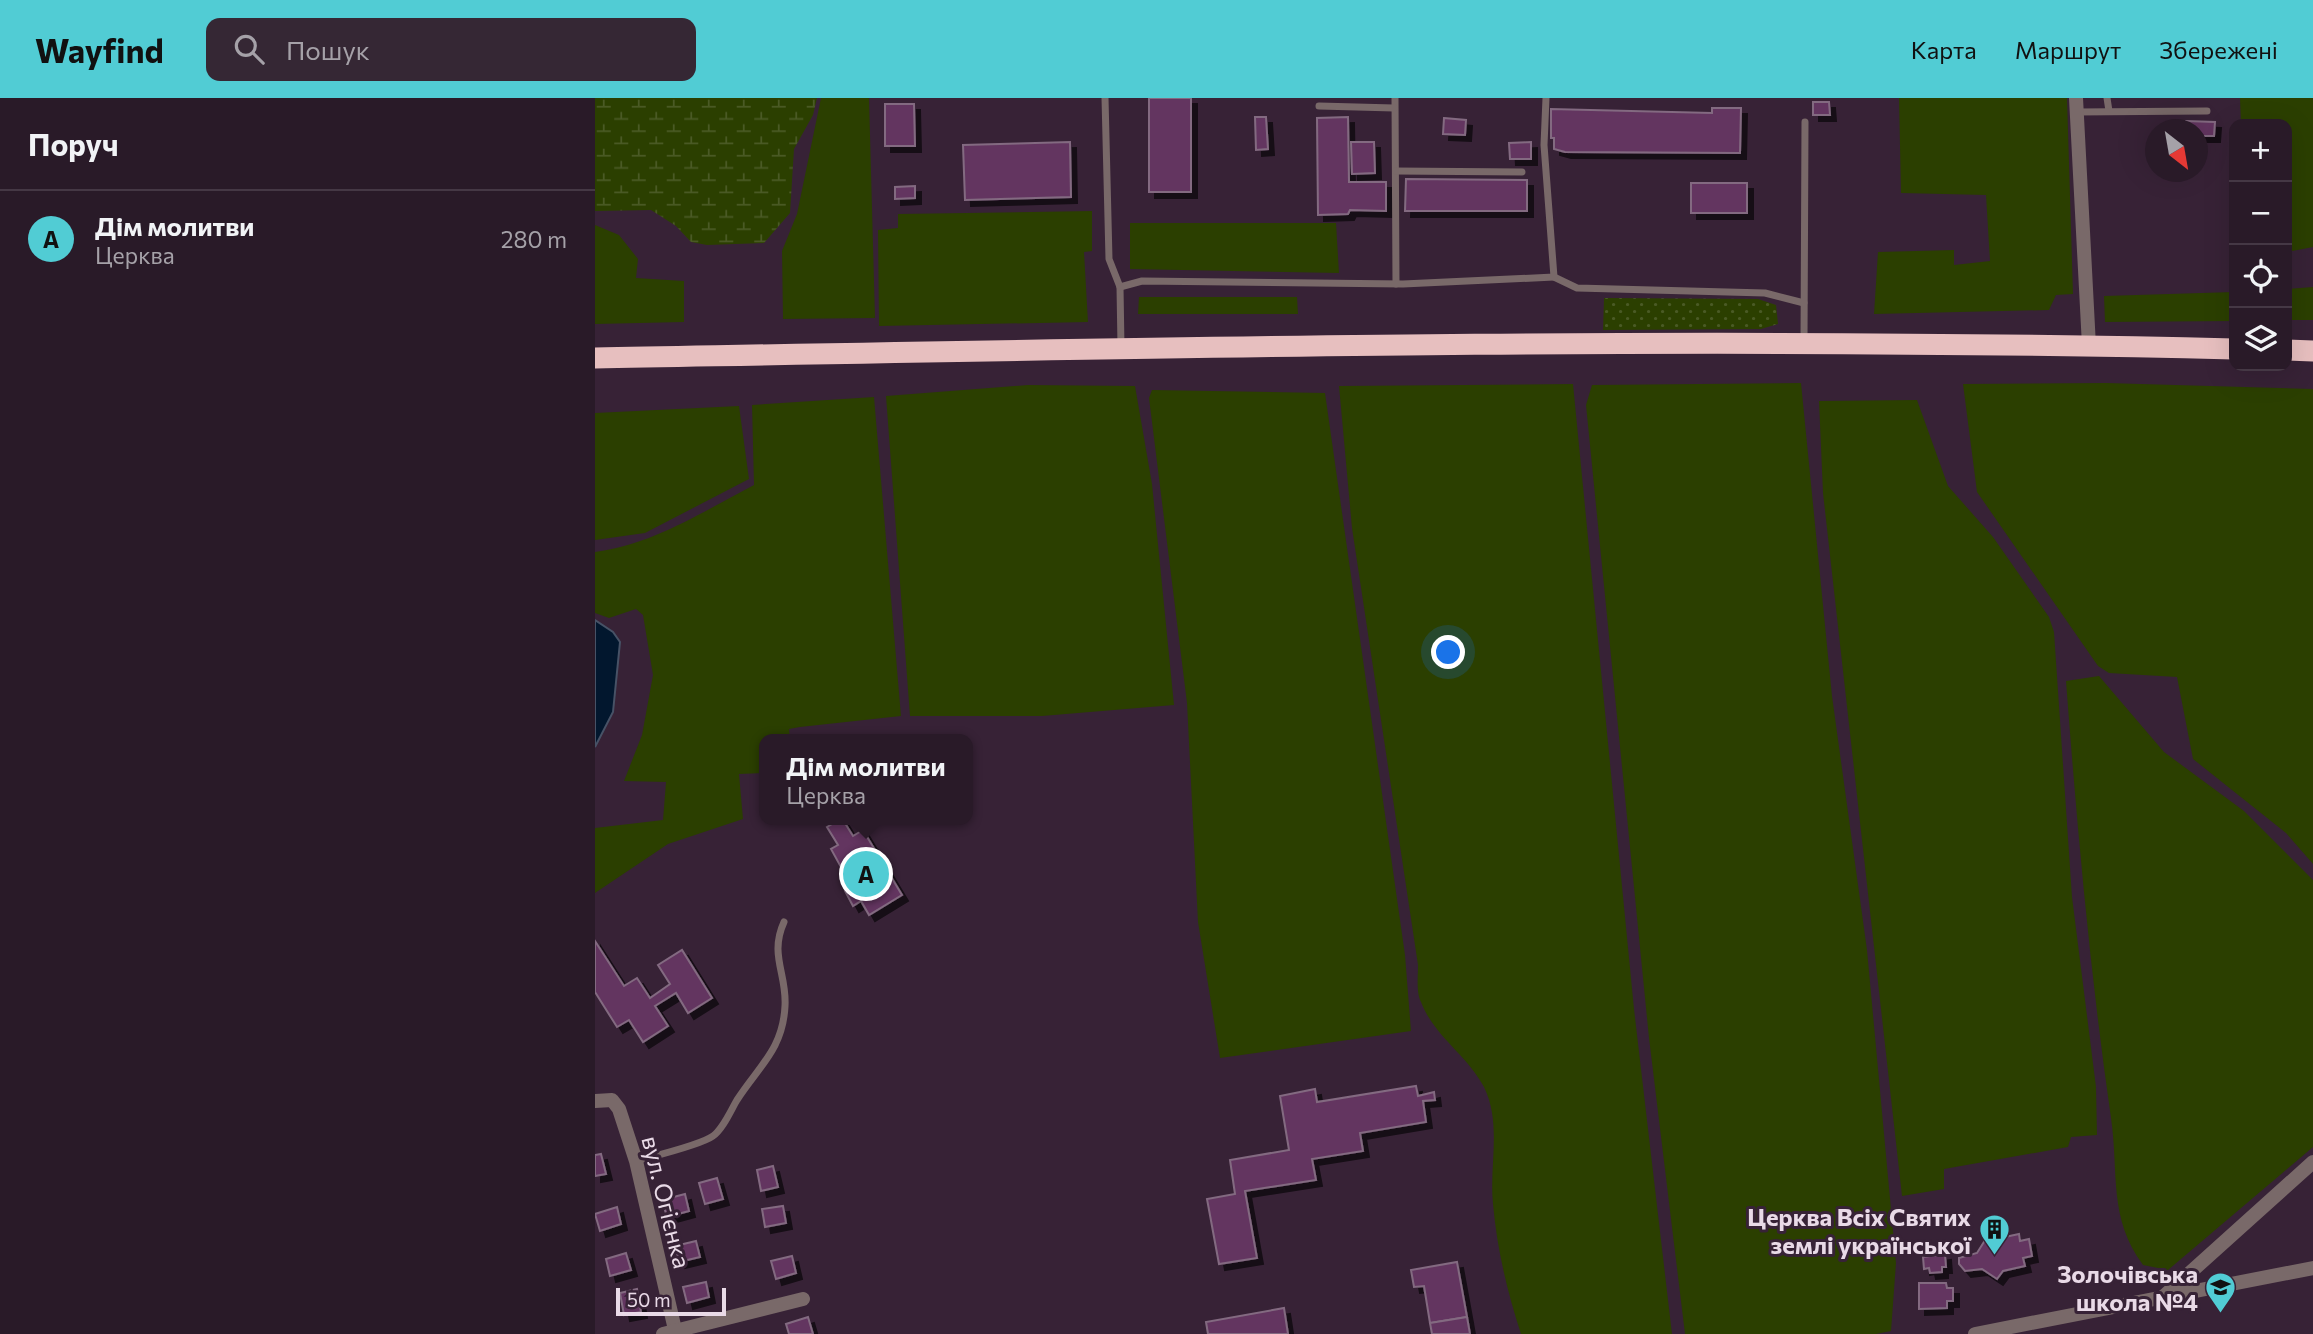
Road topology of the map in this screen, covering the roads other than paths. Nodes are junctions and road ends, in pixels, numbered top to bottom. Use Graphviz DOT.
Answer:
graph roads {
  1 [pos="1105,98"];
  2 [pos="1395,98"];
  3 [pos="1546,98"];
  4 [pos="2107,98"];
  5 [pos="2077,105"];
  6 [pos="1319,106"];
  7 [pos="1394,108"];
  8 [pos="2109,111"];
  9 [pos="2207,111"];
  10 [pos="1805,122"];
  11 [pos="1396,171"];
  12 [pos="1522,172"];
  13 [pos="1553,277"];
  14 [pos="1396,284"];
  15 [pos="1120,287"];
  16 [pos="1804,303"];
  17 [pos="1804,344"];
  18 [pos="2089,345"];
  19 [pos="1121,348"];
  20 [pos="2229,349"];
  21 [pos="2292,350"];
  22 [pos="2313,351"];
  23 [pos="595,359"];
  24 [pos="784,922"];
  25 [pos="595,1101"];
  26 [pos="636,1161"];
  27 [pos="2313,1162"];
  28 [pos="2313,1268"];
  29 [pos="803,1298"];
  30 [pos="2162,1298"];
  31 [pos="671,1333"];
  32 [pos="1975,1334"];
  1 -- 15 [label="lane"];
  2 -- 7 [label="lane"];
  3 -- 13 [label="lane"];
  4 -- 8 [label="lane"];
  5 -- 8 [label="lane"];
  5 -- 18 [label="street"];
  6 -- 7 [label="lane"];
  7 -- 11 [label="lane"];
  8 -- 9 [label="lane"];
  10 -- 16 [label="lane"];
  11 -- 12 [label="lane"];
  11 -- 14 [label="lane"];
  13 -- 14 [label="lane"];
  13 -- 16 [label="lane"];
  14 -- 15 [label="lane"];
  15 -- 19 [label="lane"];
  16 -- 17 [label="lane"];
  17 -- 18 [label="highway"];
  17 -- 19 [label="highway"];
  18 -- 20 [label="highway"];
  19 -- 23 [label="highway"];
  21 -- 22 [label="highway"];
  24 -- 26 [label="lane"];
  25 -- 26 [label="street, вул. Огієнка"];
  26 -- 31 [label="street, вул. Огієнка"];
  27 -- 30 [label="street"];
  28 -- 30 [label="street"];
  29 -- 31 [label="street"];
  30 -- 32 [label="street"];
}
